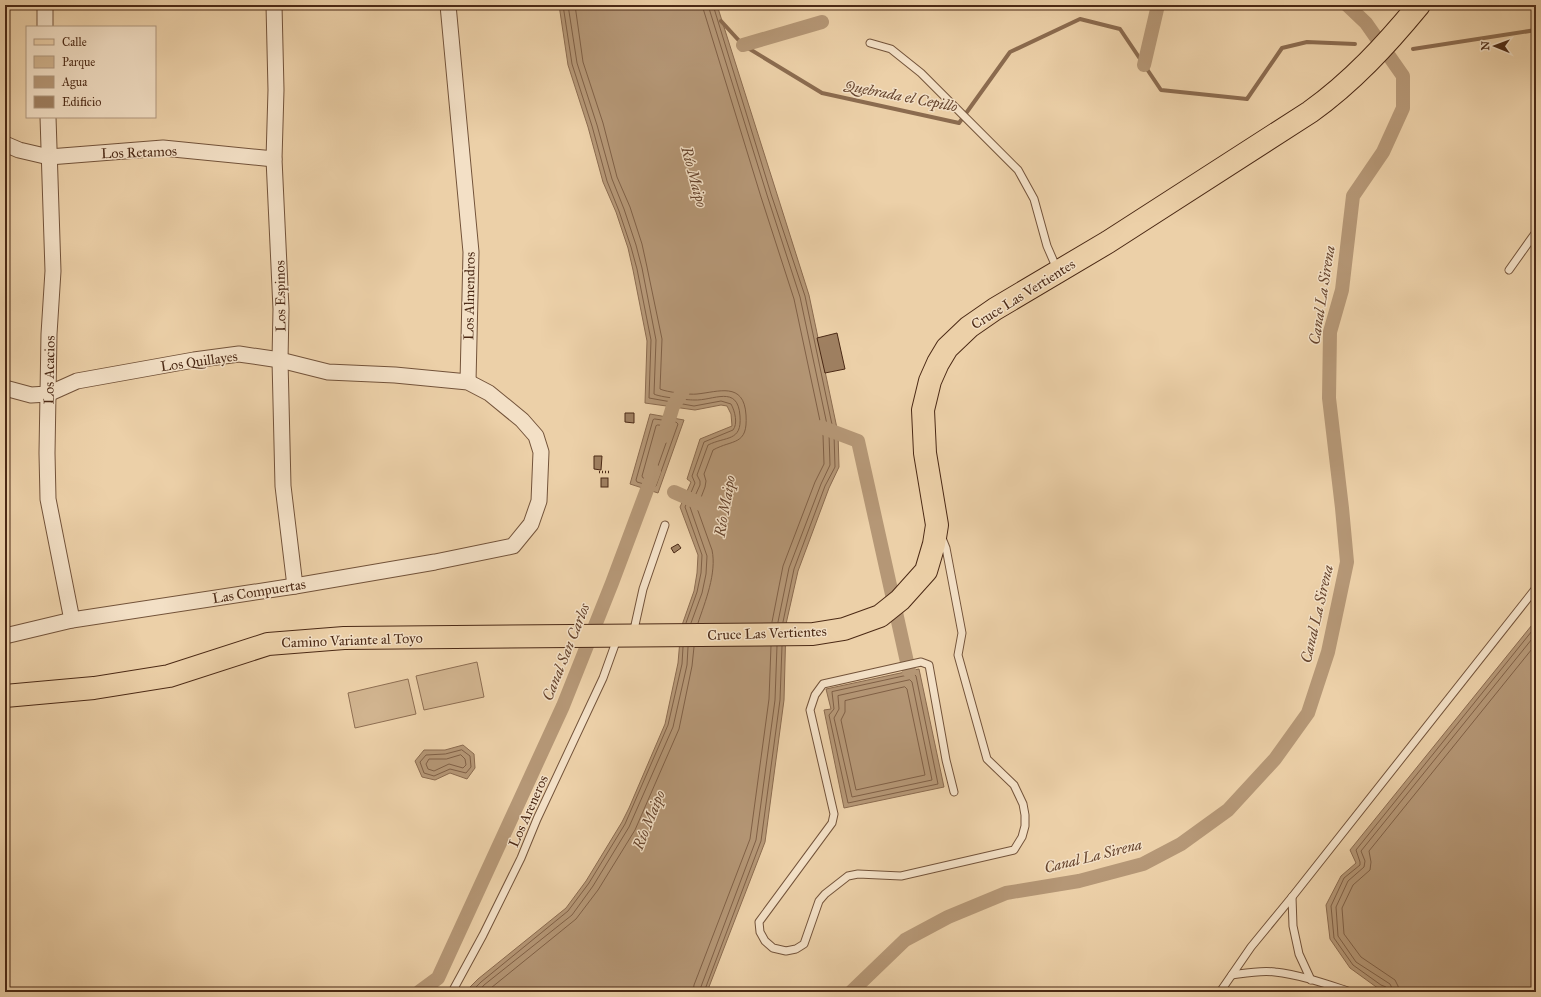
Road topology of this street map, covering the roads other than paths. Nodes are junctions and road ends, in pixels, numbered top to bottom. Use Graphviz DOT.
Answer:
graph roads {
  1 [pos="45,5"];
  2 [pos="274,5"];
  3 [pos="448,5"];
  4 [pos="1419,5"];
  5 [pos="45,26"];
  6 [pos="870,43"];
  7 [pos="48,118"];
  8 [pos="5,144"];
  9 [pos="49,157"];
  10 [pos="274,159"];
  11 [pos="1536,232"];
  12 [pos="1509,270"];
  13 [pos="1058,272"];
  14 [pos="280,360"];
  15 [pos="468,382"];
  16 [pos="5,388"];
  17 [pos="48,394"];
  18 [pos="665,525"];
  19 [pos="937,525"];
  20 [pos="295,586"];
  21 [pos="1536,588"];
  22 [pos="72,620"];
  23 [pos="5,636"];
  24 [pos="561,636"];
  25 [pos="621,636"];
  26 [pos="5,696"];
  27 [pos="954,792"];
  28 [pos="1292,897"];
  29 [pos="1232,975"];
  30 [pos="1311,980"];
  31 [pos="452,992"];
  32 [pos="1220,992"];
  33 [pos="1351,992"];
  1 -- 5 [label="street"];
  2 -- 10 [label="street, Los Espinos"];
  3 -- 15 [label="street, Los Almendros"];
  4 -- 13 [label="main road, Cruce Las Vertientes"];
  6 -- 13 [label="lane"];
  7 -- 9 [label="street, Los Acacios"];
  8 -- 9 [label="street, Los Retamos"];
  9 -- 10 [label="street, Los Retamos"];
  9 -- 17 [label="street, Los Acacios"];
  10 -- 14 [label="street, Los Espinos"];
  11 -- 12 [label="lane"];
  13 -- 19 [label="main road, Cruce Las Vertientes"];
  14 -- 15 [label="street, Los Quillayes"];
  14 -- 17 [label="street, Los Quillayes"];
  14 -- 20 [label="street, Los Espinos"];
  15 -- 20 [label="street, Las Compuertas"];
  16 -- 17 [label="street, Los Quillayes"];
  17 -- 22 [label="street, Los Acacios"];
  18 -- 25 [label="lane, Los Areneros"];
  19 -- 25 [label="main road, Cruce Las Vertientes"];
  19 -- 27 [label="lane"];
  20 -- 22 [label="street, Las Compuertas"];
  21 -- 28 [label="lane"];
  22 -- 23 [label="street, Las Compuertas"];
  24 -- 25 [label="main road, Cruce Las Vertientes"];
  24 -- 26 [label="main road, Camino Variante al Toyo"];
  25 -- 31 [label="lane, Los Areneros"];
  28 -- 29 [label="lane"];
  28 -- 30 [label="lane"];
  29 -- 30 [label="lane"];
  29 -- 32 [label="lane"];
  30 -- 33 [label="lane"];
}
